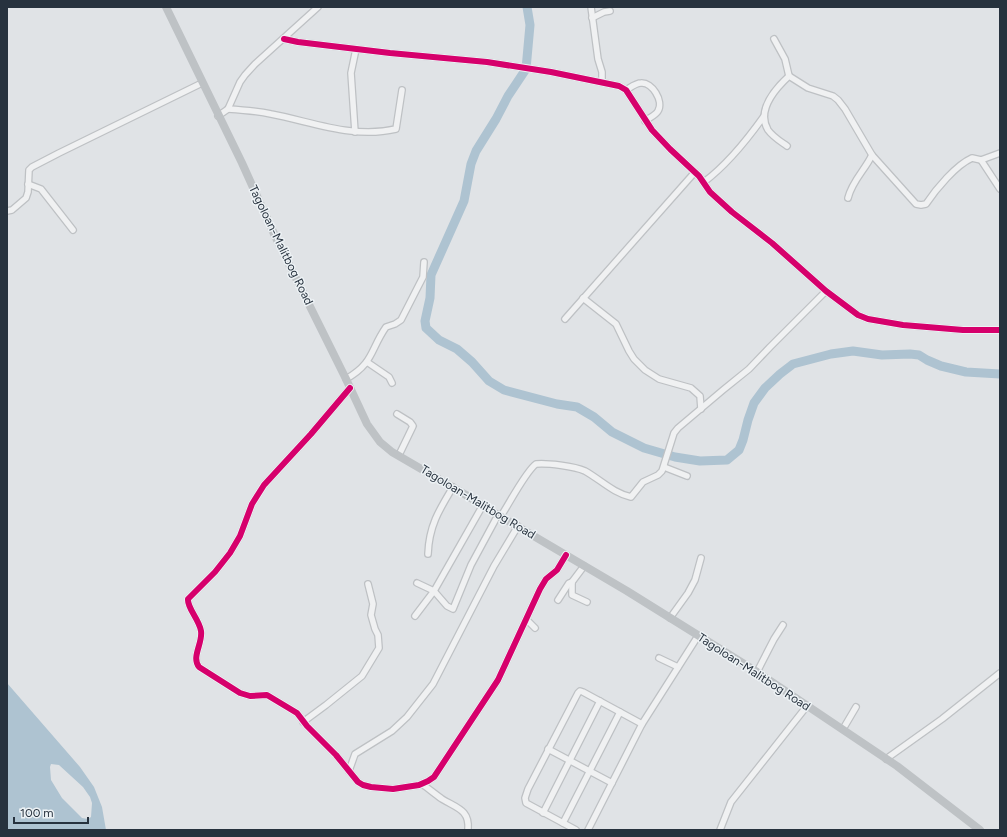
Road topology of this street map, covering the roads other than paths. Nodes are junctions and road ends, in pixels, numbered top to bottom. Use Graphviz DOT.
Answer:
graph roads {
  1 [pos="166,7"];
  2 [pos="318,7"];
  3 [pos="591,7"];
  4 [pos="610,11"];
  5 [pos="592,18"];
  6 [pos="284,39"];
  7 [pos="774,39"];
  8 [pos="356,49"];
  9 [pos="789,76"];
  10 [pos="602,82"];
  11 [pos="202,83"];
  12 [pos="402,90"];
  13 [pos="626,90"];
  14 [pos="228,109"];
  15 [pos="218,116"];
  16 [pos="764,116"];
  17 [pos="646,120"];
  18 [pos="355,132"];
  19 [pos="787,146"];
  20 [pos="1000,153"];
  21 [pos="872,155"];
  22 [pos="981,160"];
  23 [pos="695,172"];
  24 [pos="704,182"];
  25 [pos="28,184"];
  26 [pos="1000,188"];
  27 [pos="848,198"];
  28 [pos="7,211"];
  29 [pos="73,230"];
  30 [pos="424,262"];
  31 [pos="826,291"];
  32 [pos="583,298"];
  33 [pos="565,319"];
  34 [pos="1000,330"];
  35 [pos="367,362"];
  36 [pos="346,379"];
  37 [pos="392,383"];
  38 [pos="350,388"];
  39 [pos="701,409"];
  40 [pos="397,414"];
  41 [pos="399,455"];
  42 [pos="664,467"];
  43 [pos="687,476"];
  44 [pos="453,487"];
  45 [pos="483,505"];
  46 [pos="500,515"];
  47 [pos="518,526"];
  48 [pos="428,554"];
  49 [pos="566,555"];
  50 [pos="701,558"];
  51 [pos="584,566"];
  52 [pos="572,582"];
  53 [pos="417,583"];
  54 [pos="368,584"];
  55 [pos="434,591"];
  56 [pos="558,600"];
  57 [pos="587,602"];
  58 [pos="415,616"];
  59 [pos="670,618"];
  60 [pos="526,619"];
  61 [pos="784,625"];
  62 [pos="535,628"];
  63 [pos="698,636"];
  64 [pos="659,658"];
  65 [pos="678,667"];
  66 [pos="757,672"];
  67 [pos="1000,673"];
  68 [pos="600,701"];
  69 [pos="807,706"];
  70 [pos="856,707"];
  71 [pos="620,712"];
  72 [pos="303,722"];
  73 [pos="642,724"];
  74 [pos="843,729"];
  75 [pos="548,749"];
  76 [pos="886,759"];
  77 [pos="569,761"];
  78 [pos="349,771"];
  79 [pos="589,772"];
  80 [pos="612,783"];
  81 [pos="422,784"];
  82 [pos="543,813"];
  83 [pos="563,823"];
  84 [pos="468,830"];
  85 [pos="576,830"];
  86 [pos="588,830"];
  87 [pos="720,830"];
  88 [pos="980,830"];
  1 -- 11 [label="main road, Tagoloan-Malitbog Road"];
  2 -- 6 [label="street"];
  3 -- 5 [label="street"];
  4 -- 5 [label="street"];
  5 -- 10 [label="street"];
  6 -- 8 [label="street"];
  6 -- 14 [label="street"];
  7 -- 9 [label="street"];
  8 -- 10 [label="street"];
  8 -- 18 [label="street"];
  9 -- 16 [label="street"];
  9 -- 21 [label="street"];
  10 -- 13 [label="street"];
  11 -- 15 [label="main road, Tagoloan-Malitbog Road"];
  11 -- 25 [label="street"];
  12 -- 18 [label="street"];
  13 -- 17 [label="street"];
  13 -- 17 [label="street"];
  14 -- 15 [label="street"];
  14 -- 18 [label="street"];
  15 -- 36 [label="main road, Tagoloan-Malitbog Road"];
  16 -- 19 [label="street"];
  16 -- 24 [label="street"];
  17 -- 23 [label="street"];
  20 -- 22 [label="street"];
  21 -- 22 [label="street"];
  21 -- 27 [label="street"];
  22 -- 26 [label="street"];
  23 -- 24 [label="street"];
  23 -- 32 [label="street"];
  24 -- 31 [label="street"];
  25 -- 28 [label="street"];
  25 -- 29 [label="street"];
  30 -- 35 [label="street"];
  31 -- 34 [label="street"];
  31 -- 39 [label="street"];
  32 -- 33 [label="street"];
  32 -- 39 [label="street"];
  35 -- 36 [label="street"];
  35 -- 37 [label="street"];
  36 -- 38 [label="main road, Tagoloan-Malitbog Road"];
  38 -- 41 [label="main road, Tagoloan-Malitbog Road"];
  38 -- 72 [label="street"];
  39 -- 42 [label="street"];
  40 -- 41 [label="street"];
  41 -- 44 [label="main road, Tagoloan-Malitbog Road"];
  42 -- 43 [label="street"];
  42 -- 46 [label="street"];
  44 -- 45 [label="main road, Tagoloan-Malitbog Road"];
  44 -- 48 [label="street"];
  45 -- 46 [label="main road, Tagoloan-Malitbog Road"];
  45 -- 55 [label="street"];
  46 -- 47 [label="main road, Tagoloan-Malitbog Road"];
  46 -- 55 [label="street"];
  47 -- 49 [label="main road, Tagoloan-Malitbog Road"];
  47 -- 78 [label="street"];
  49 -- 51 [label="main road, Tagoloan-Malitbog Road"];
  49 -- 60 [label="street"];
  50 -- 59 [label="street"];
  51 -- 52 [label="street"];
  51 -- 59 [label="main road, Tagoloan-Malitbog Road"];
  52 -- 56 [label="street"];
  52 -- 57 [label="street"];
  53 -- 55 [label="street"];
  54 -- 72 [label="street"];
  55 -- 58 [label="street"];
  59 -- 63 [label="main road, Tagoloan-Malitbog Road"];
  60 -- 62 [label="street"];
  60 -- 81 [label="street"];
  61 -- 66 [label="street"];
  63 -- 65 [label="street"];
  63 -- 66 [label="main road, Tagoloan-Malitbog Road"];
  64 -- 65 [label="street"];
  65 -- 73 [label="street"];
  66 -- 69 [label="main road, Tagoloan-Malitbog Road"];
  67 -- 76 [label="street"];
  68 -- 71 [label="street"];
  68 -- 75 [label="street"];
  68 -- 77 [label="street"];
  69 -- 74 [label="main road, Tagoloan-Malitbog Road"];
  69 -- 87 [label="street"];
  70 -- 74 [label="street"];
  71 -- 73 [label="street"];
  71 -- 79 [label="street"];
  72 -- 78 [label="street"];
  73 -- 80 [label="street"];
  74 -- 76 [label="main road, Tagoloan-Malitbog Road"];
  75 -- 77 [label="street"];
  75 -- 82 [label="street"];
  76 -- 88 [label="main road, Tagoloan-Malitbog Road"];
  77 -- 79 [label="street"];
  77 -- 82 [label="street"];
  78 -- 81 [label="street"];
  79 -- 80 [label="street"];
  79 -- 83 [label="street"];
  80 -- 86 [label="street"];
  81 -- 84 [label="street"];
  82 -- 83 [label="street"];
  83 -- 85 [label="street"];
}
